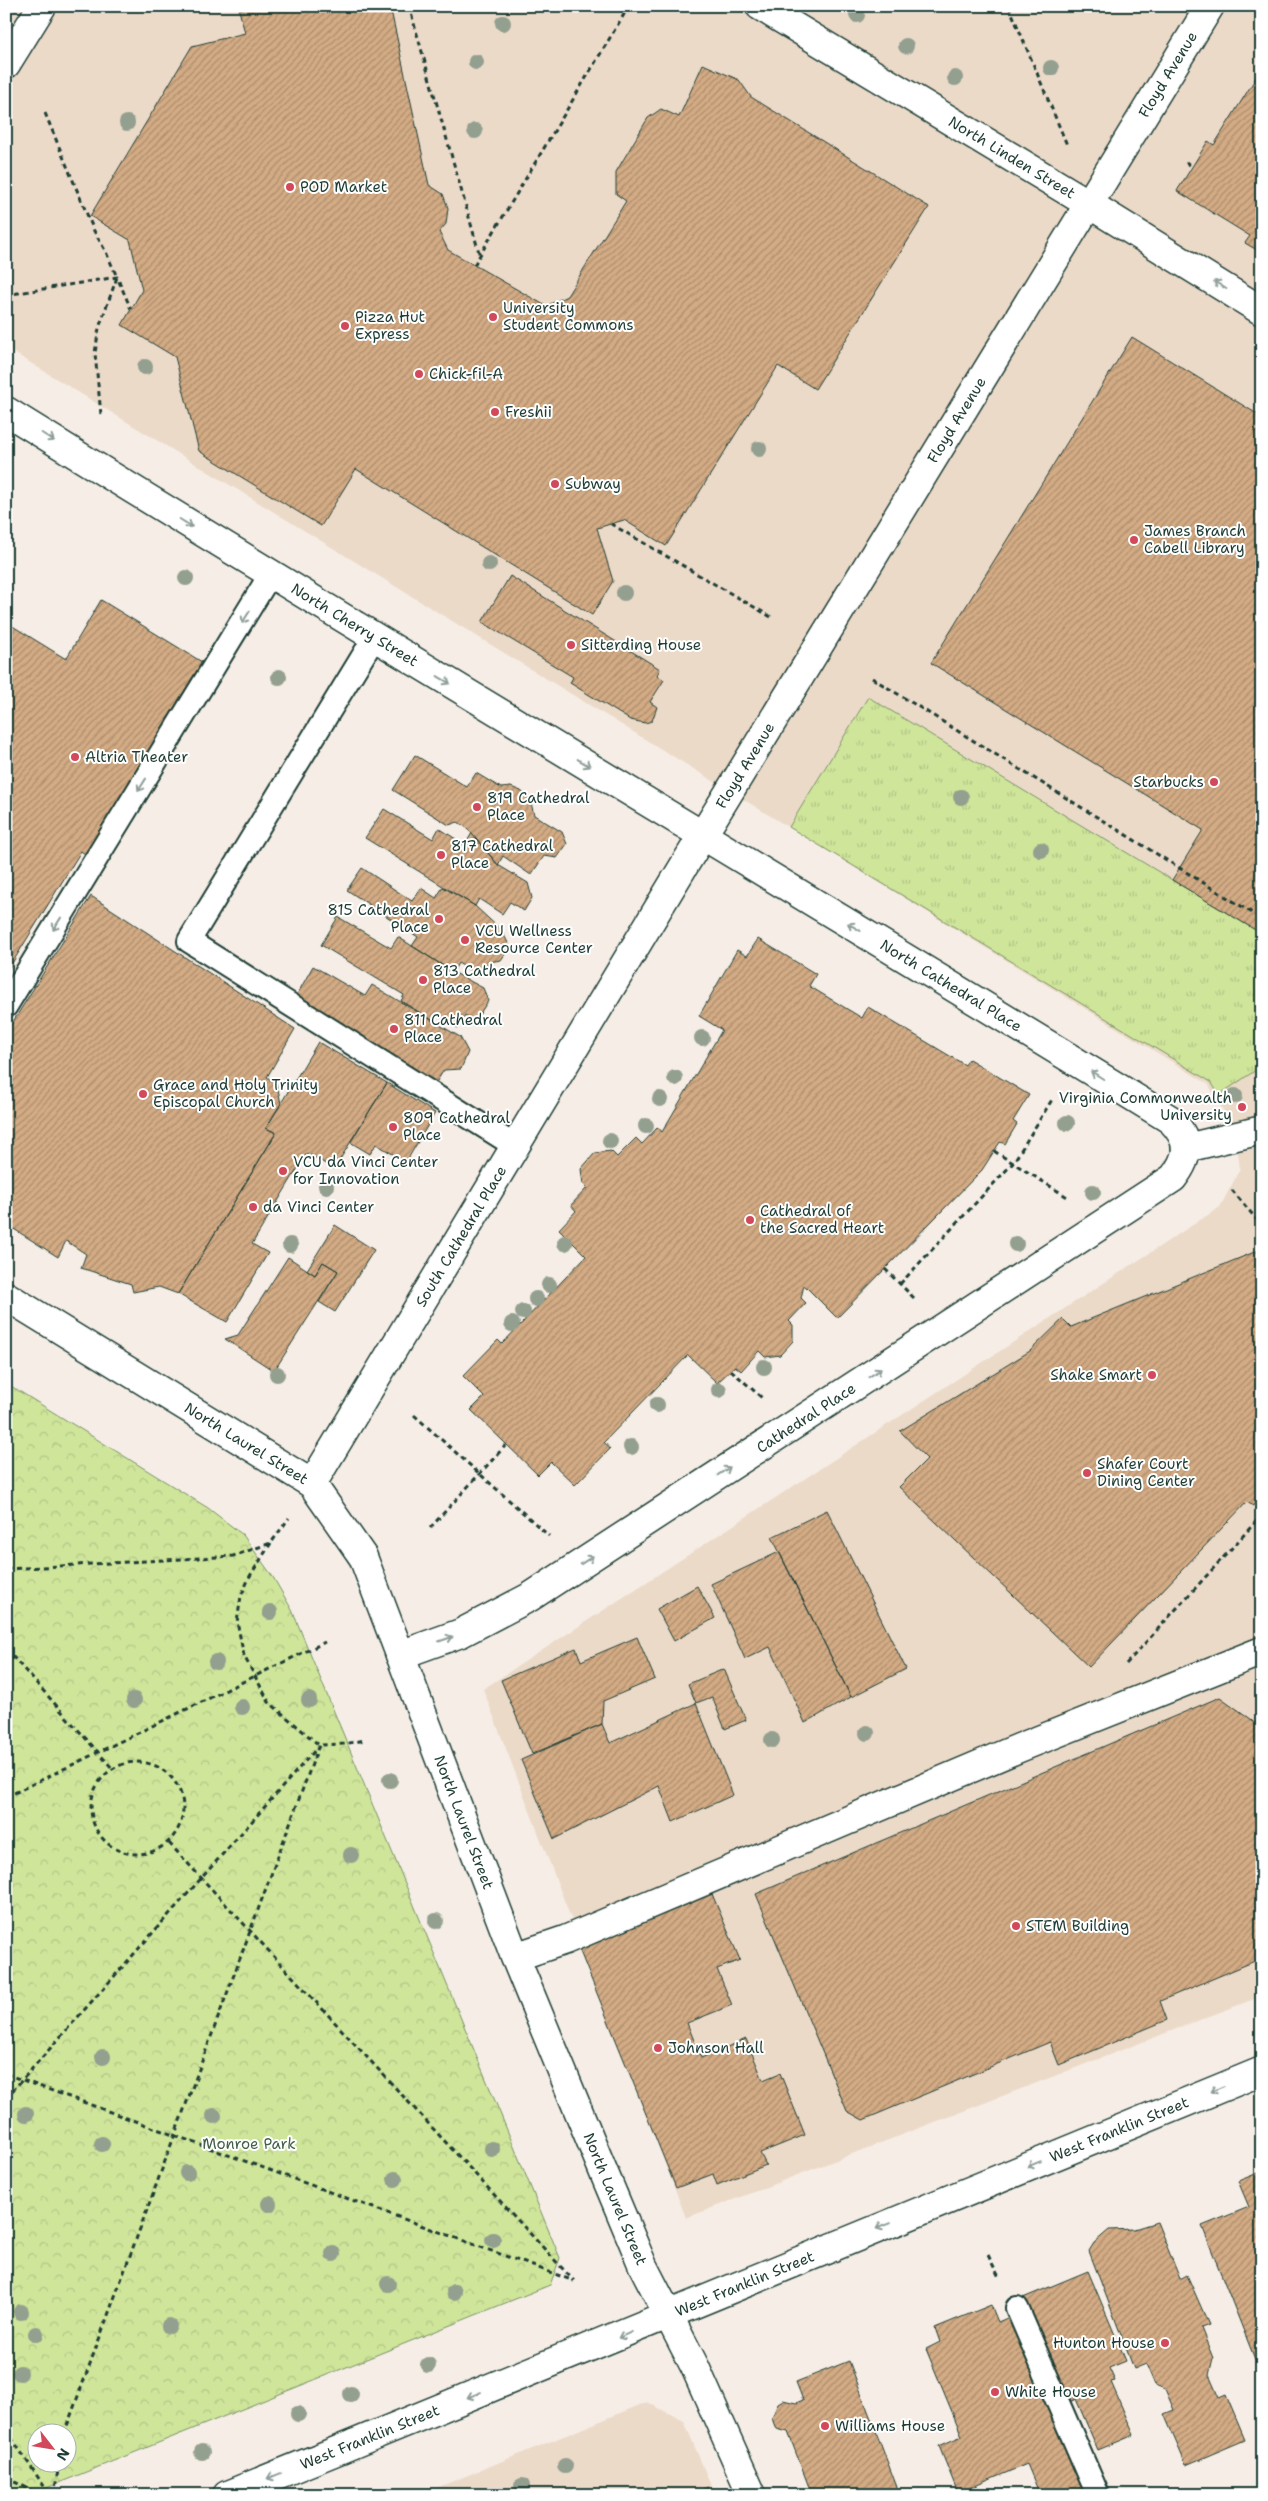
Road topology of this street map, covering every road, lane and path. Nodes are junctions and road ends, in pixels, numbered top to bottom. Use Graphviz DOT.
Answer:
graph roads {
  1 [pos="42,6"];
  2 [pos="409,6"];
  3 [pos="629,6"];
  4 [pos="760,6"];
  5 [pos="1009,6"];
  6 [pos="1210,6"];
  7 [pos="6,64"];
  8 [pos="45,113"];
  9 [pos="1067,145"];
  10 [pos="1186,162"];
  11 [pos="1192,166"];
  12 [pos="1089,204"];
  13 [pos="480,256"];
  14 [pos="474,265"];
  15 [pos="117,277"];
  16 [pos="6,295"];
  17 [pos="131,309"];
  18 [pos="1262,311"];
  19 [pos="6,411"];
  20 [pos="101,415"];
  21 [pos="611,524"];
  22 [pos="270,575"];
  23 [pos="773,618"];
  24 [pos="374,638"];
  25 [pos="872,678"];
  26 [pos="704,835"];
  27 [pos="1262,919"];
  28 [pos="6,1006"];
  29 [pos="1053,1098"];
  30 [pos="1262,1130"];
  31 [pos="515,1146"];
  32 [pos="1186,1148"];
  33 [pos="994,1151"];
  34 [pos="1013,1163"];
  35 [pos="1232,1190"];
  36 [pos="1069,1198"];
  37 [pos="1262,1226"];
  38 [pos="886,1269"];
  39 [pos="900,1284"];
  40 [pos="6,1296"];
  41 [pos="915,1299"];
  42 [pos="731,1370"];
  43 [pos="762,1398"];
  44 [pos="414,1415"];
  45 [pos="506,1445"];
  46 [pos="480,1474"];
  47 [pos="312,1484"];
  48 [pos="1262,1515"];
  49 [pos="430,1528"];
  50 [pos="549,1536"];
  51 [pos="271,1543"];
  52 [pos="6,1569"];
  53 [pos="325,1642"];
  54 [pos="6,1649"];
  55 [pos="1262,1651"];
  56 [pos="400,1655"];
  57 [pos="1120,1670"];
  58 [pos="255,1678"];
  59 [pos="365,1740"];
  60 [pos="319,1745"];
  61 [pos="99,1752"];
  62 [pos="113,1769"];
  63 [pos="6,1797"];
  64 [pos="169,1843"];
  65 [pos="202,1879"];
  66 [pos="251,1932"];
  67 [pos="515,1957"];
  68 [pos="1262,2071"];
  69 [pos="6,2074"];
  70 [pos="23,2080"];
  71 [pos="6,2098"];
  72 [pos="175,2135"];
  73 [pos="1017,2308"];
  74 [pos="669,2315"];
  75 [pos="68,2424"];
  76 [pos="6,2430"];
  77 [pos="57,2474"];
  78 [pos="6,2478"];
  79 [pos="42,2495"];
  80 [pos="50,2495"];
  81 [pos="54,2495"];
  82 [pos="227,2495"];
  83 [pos="752,2495"];
  84 [pos="1098,2495"];
  1 -- 7 [label="street"];
  2 -- 13 [label="path"];
  3 -- 13 [label="path"];
  4 -- 12 [label="street, North Linden Street"];
  5 -- 9 [label="path"];
  6 -- 12 [label="street, Floyd Avenue"];
  8 -- 15 [label="path"];
  10 -- 11 [label="path"];
  18 -- 12 [label="street, North Linden Street, one-way"];
  12 -- 26 [label="street, Floyd Avenue"];
  13 -- 14 [label="path"];
  15 -- 16 [label="path"];
  15 -- 17 [label="path"];
  15 -- 20 [label="path"];
  19 -- 22 [label="street, North Cherry Street, one-way"];
  21 -- 23 [label="path"];
  22 -- 24 [label="street, North Cherry Street"];
  22 -- 28 [label="lane, one-way"];
  24 -- 26 [label="street, North Cherry Street, one-way"];
  24 -- 31 [label="lane"];
  25 -- 27 [label="path"];
  26 -- 31 [label="street, South Cathedral Place"];
  32 -- 26 [label="street, North Cathedral Place, one-way"];
  29 -- 34 [label="path"];
  30 -- 32 [label="street"];
  31 -- 47 [label="street, South Cathedral Place"];
  56 -- 32 [label="street, Cathedral Place, one-way"];
  33 -- 34 [label="path"];
  34 -- 36 [label="path"];
  34 -- 39 [label="path"];
  35 -- 37 [label="path"];
  38 -- 39 [label="path"];
  39 -- 41 [label="path"];
  40 -- 47 [label="street, North Laurel Street"];
  42 -- 43 [label="path"];
  44 -- 46 [label="path"];
  45 -- 46 [label="path"];
  46 -- 49 [label="path"];
  46 -- 50 [label="path"];
  47 -- 51 [label="path"];
  47 -- 56 [label="street, North Laurel Street"];
  48 -- 57 [label="path"];
  51 -- 52 [label="path"];
  51 -- 58 [label="path"];
  53 -- 58 [label="path"];
  54 -- 61 [label="path"];
  55 -- 67 [label="street"];
  56 -- 67 [label="street, North Laurel Street"];
  58 -- 60 [label="path"];
  58 -- 61 [label="path"];
  59 -- 60 [label="path"];
  60 -- 65 [label="path"];
  60 -- 66 [label="path"];
  61 -- 62 [label="path"];
  61 -- 63 [label="path"];
  62 -- 64 [label="path"];
  62 -- 64 [label="path"];
  64 -- 65 [label="path"];
  65 -- 66 [label="path"];
  65 -- 70 [label="path"];
  66 -- 72 [label="path"];
  66 -- 72 [label="path"];
  67 -- 74 [label="street, North Laurel Street"];
  68 -- 74 [label="street, West Franklin Street, one-way"];
  69 -- 70 [label="path"];
  70 -- 71 [label="path"];
  70 -- 72 [label="path"];
  72 -- 75 [label="path"];
  73 -- 84 [label="lane"];
  74 -- 82 [label="street, West Franklin Street, one-way"];
  74 -- 83 [label="street, North Laurel Street"];
  76 -- 80 [label="path"];
  77 -- 81 [label="path"];
  78 -- 79 [label="path"];
}
